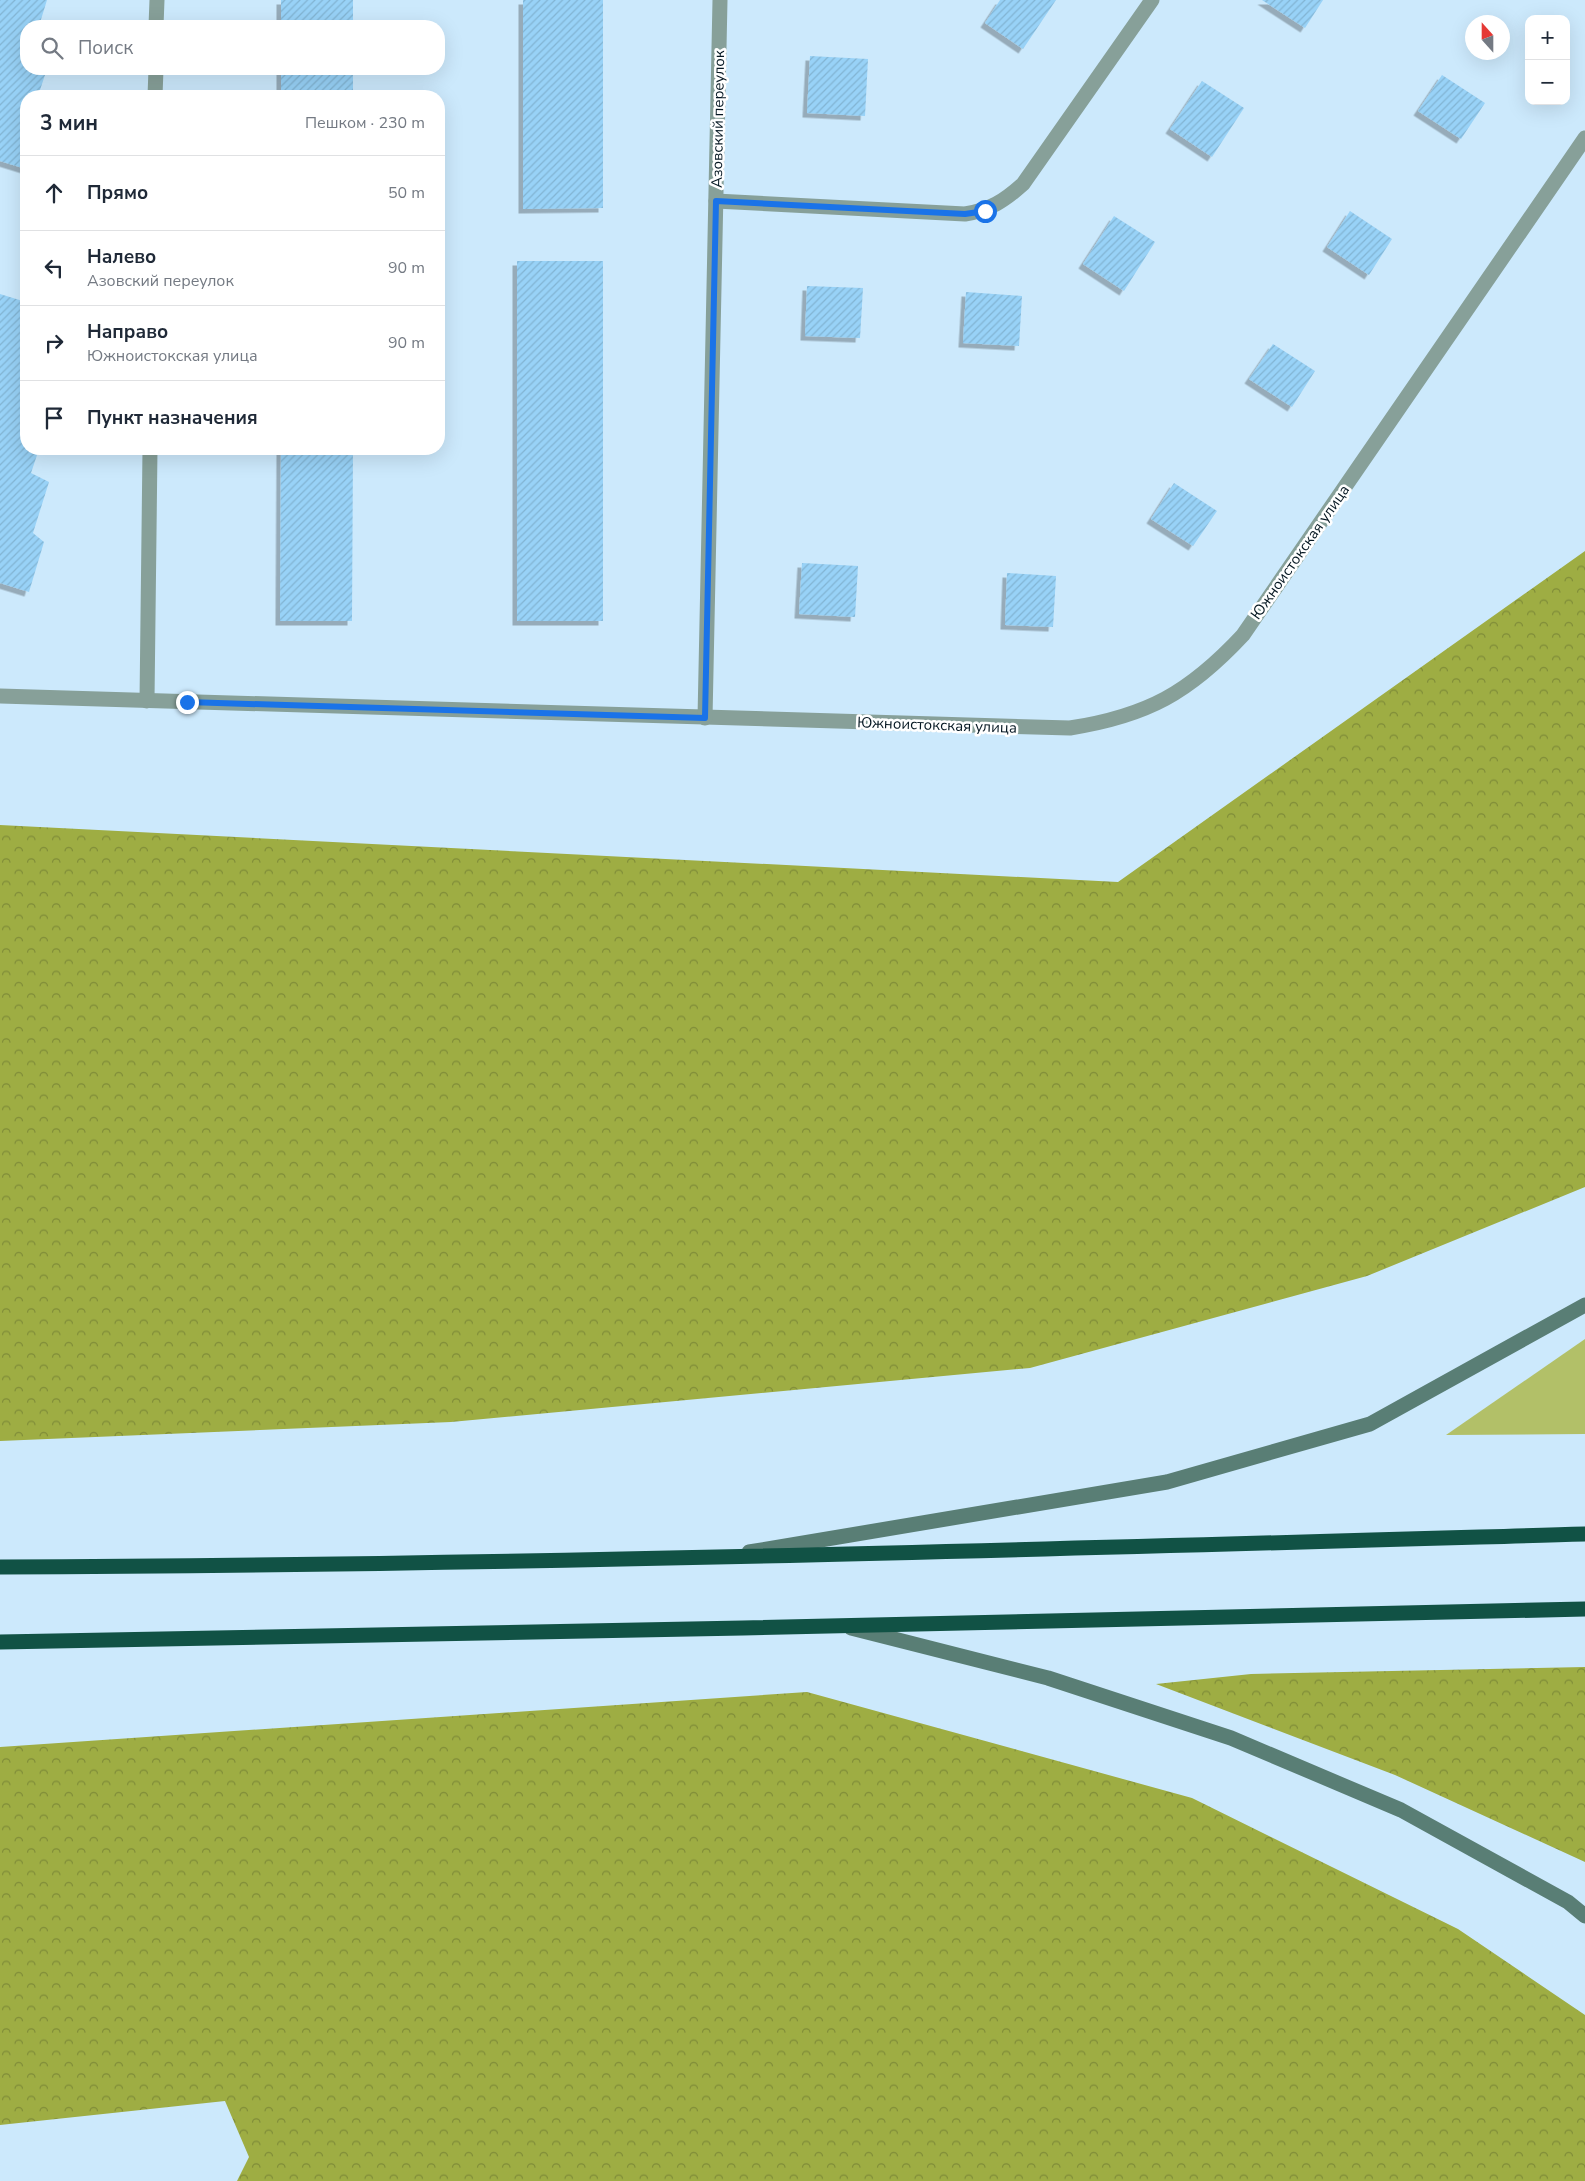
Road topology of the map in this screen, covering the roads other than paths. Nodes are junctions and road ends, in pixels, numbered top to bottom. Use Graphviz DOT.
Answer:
graph roads {
  1 [pos="157,0"];
  2 [pos="720,0"];
  3 [pos="1152,0"];
  4 [pos="156,20"];
  5 [pos="156,75"];
  6 [pos="156,90"];
  7 [pos="1585,138"];
  8 [pos="716,201"];
  9 [pos="150,455"];
  10 [pos="0,696"];
  11 [pos="147,701"];
  12 [pos="705,718"];
  13 [pos="1585,1305"];
  14 [pos="1585,1534"];
  15 [pos="707,1559"];
  16 [pos="0,1567"];
  17 [pos="1585,1609"];
  18 [pos="840,1625"];
  19 [pos="0,1642"];
  20 [pos="1585,1916"];
  1 -- 4 [label="street"];
  2 -- 8 [label="street, Азовский переулок"];
  3 -- 8 [label="street"];
  5 -- 6 [label="street"];
  7 -- 12 [label="street, Южноистокская улица"];
  8 -- 12 [label="street, Азовский переулок"];
  9 -- 11 [label="street"];
  10 -- 11 [label="street, Южноистокская улица"];
  11 -- 12 [label="street, Южноистокская улица"];
  13 -- 15 [label="main road"];
  14 -- 15 [label="highway"];
  15 -- 16 [label="highway"];
  17 -- 18 [label="highway"];
  18 -- 19 [label="highway"];
  18 -- 20 [label="main road"];
}
